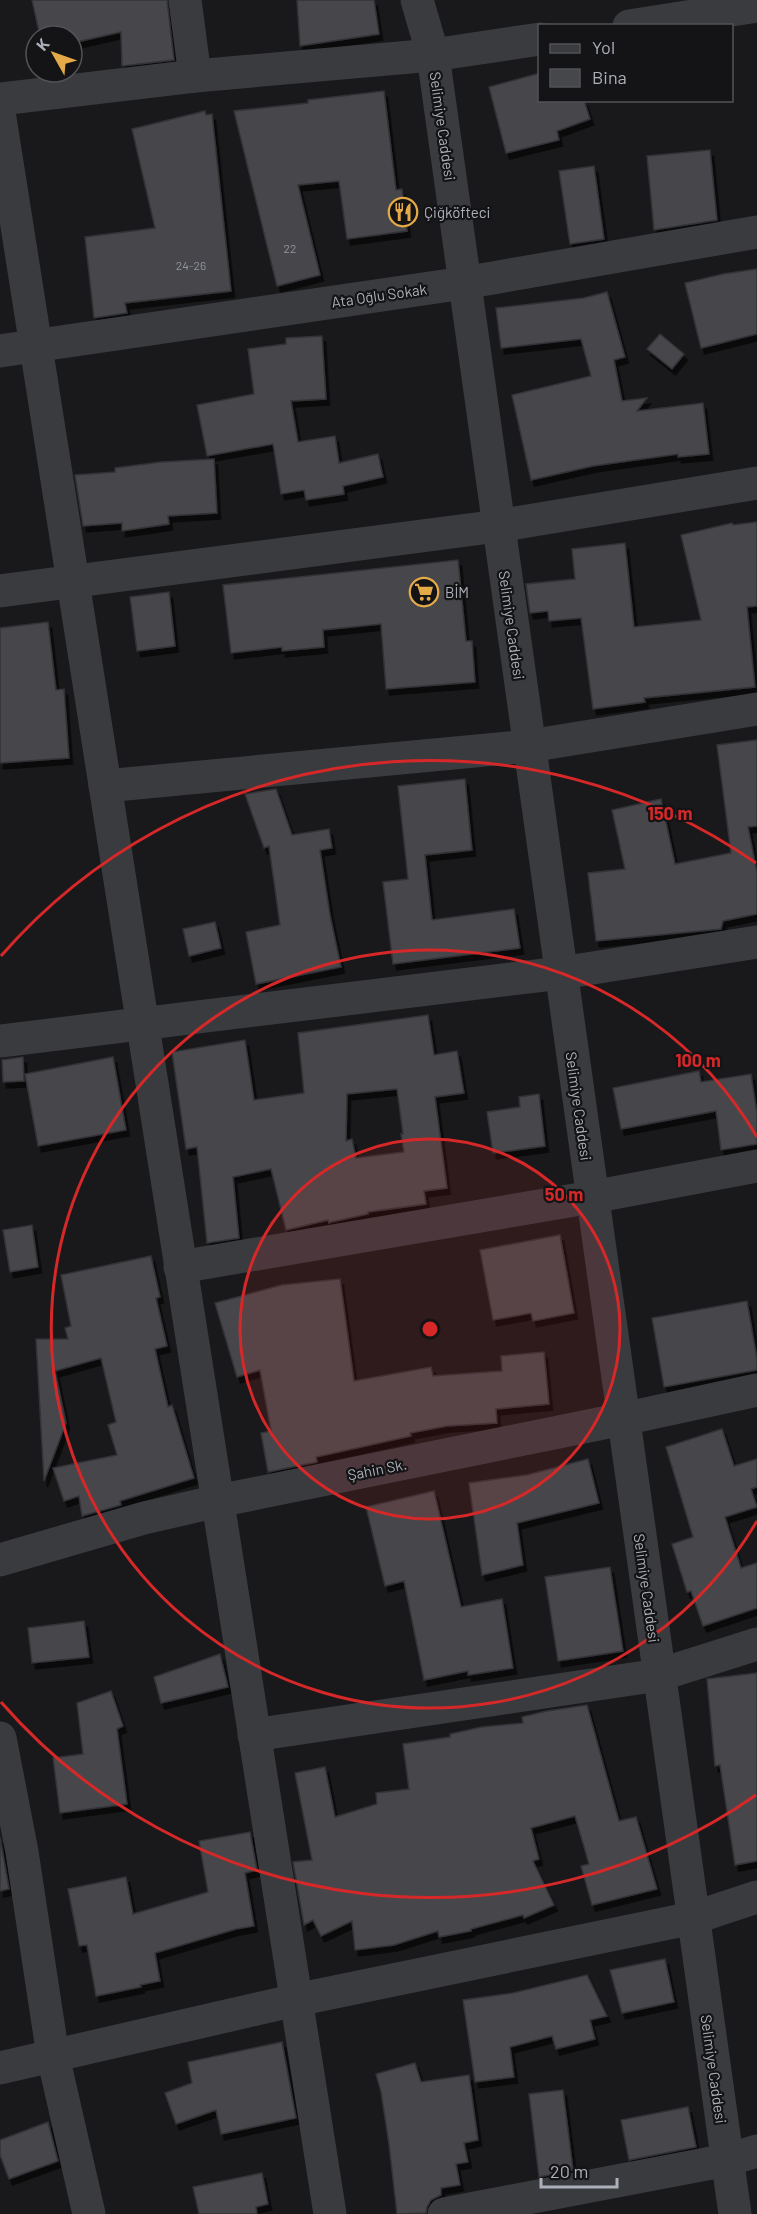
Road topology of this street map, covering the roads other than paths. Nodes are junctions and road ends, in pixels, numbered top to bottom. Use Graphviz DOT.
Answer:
graph roads {
  1 [pos="185,0"];
  2 [pos="417,0"];
  3 [pos="757,6"];
  4 [pos="642,24"];
  5 [pos="538,39"];
  6 [pos="433,55"];
  7 [pos="195,76"];
  8 [pos="0,99"];
  9 [pos="0,118"];
  10 [pos="757,232"];
  11 [pos="464,283"];
  12 [pos="36,346"];
  13 [pos="0,351"];
  14 [pos="757,483"];
  15 [pos="498,526"];
  16 [pos="73,581"];
  17 [pos="0,591"];
  18 [pos="757,709"];
  19 [pos="529,746"];
  20 [pos="105,786"];
  21 [pos="757,942"];
  22 [pos="561,973"];
  23 [pos="142,1023"];
  24 [pos="0,1041"];
  25 [pos="757,1167"];
  26 [pos="592,1197"];
  27 [pos="180,1267"];
  28 [pos="757,1390"];
  29 [pos="623,1419"];
  30 [pos="218,1501"];
  31 [pos="0,1560"];
  32 [pos="757,1644"];
  33 [pos="659,1675"];
  34 [pos="254,1735"];
  35 [pos="0,1738"];
  36 [pos="757,1898"];
  37 [pos="693,1918"];
  38 [pos="296,2000"];
  39 [pos="53,2056"];
  40 [pos="0,2068"];
  41 [pos="742,2156"];
  42 [pos="89,2214"];
  43 [pos="330,2214"];
  44 [pos="444,2214"];
  45 [pos="735,2214"];
  1 -- 7 [label="street"];
  2 -- 6 [label="street, Selimiye Caddesi"];
  3 -- 4 [label="street"];
  5 -- 6 [label="street"];
  6 -- 7 [label="street"];
  6 -- 11 [label="street, Selimiye Caddesi"];
  7 -- 8 [label="street"];
  9 -- 12 [label="street"];
  10 -- 11 [label="street, Ata Oğlu Sokak"];
  11 -- 12 [label="street, Ata Oğlu Sokak"];
  11 -- 15 [label="street, Selimiye Caddesi"];
  12 -- 13 [label="street, Ata Oğlu Sokak"];
  12 -- 16 [label="street"];
  14 -- 15 [label="street"];
  15 -- 16 [label="street"];
  15 -- 19 [label="street, Selimiye Caddesi"];
  16 -- 17 [label="street"];
  16 -- 20 [label="street"];
  18 -- 19 [label="street"];
  19 -- 20 [label="street"];
  19 -- 22 [label="street, Selimiye Caddesi"];
  20 -- 23 [label="street"];
  21 -- 22 [label="street"];
  22 -- 23 [label="street"];
  22 -- 26 [label="street, Selimiye Caddesi"];
  23 -- 24 [label="street"];
  23 -- 27 [label="street"];
  25 -- 26 [label="street"];
  26 -- 27 [label="street"];
  26 -- 29 [label="street, Selimiye Caddesi"];
  27 -- 30 [label="street"];
  28 -- 29 [label="street, Şahin Sk."];
  29 -- 30 [label="street, Şahin Sk."];
  29 -- 33 [label="street, Selimiye Caddesi"];
  30 -- 31 [label="street, Şahin Sk."];
  30 -- 34 [label="street"];
  32 -- 33 [label="street"];
  33 -- 34 [label="street"];
  33 -- 37 [label="street, Selimiye Caddesi"];
  34 -- 38 [label="street"];
  35 -- 39 [label="street"];
  36 -- 37 [label="street"];
  37 -- 38 [label="street"];
  37 -- 41 [label="street, Selimiye Caddesi"];
  38 -- 39 [label="street"];
  38 -- 43 [label="street"];
  39 -- 40 [label="street"];
  39 -- 42 [label="street"];
  41 -- 44 [label="street"];
  41 -- 45 [label="street, Selimiye Caddesi"];
}
